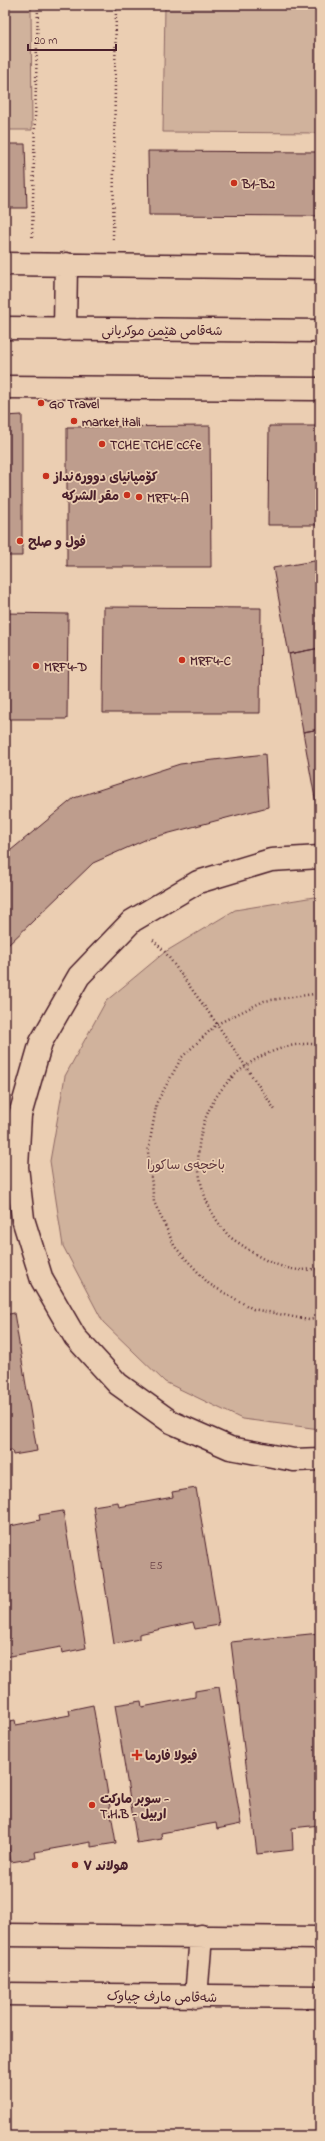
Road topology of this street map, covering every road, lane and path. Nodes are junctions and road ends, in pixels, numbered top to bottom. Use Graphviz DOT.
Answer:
graph roads {
  1 [pos="38,5"];
  2 [pos="116,5"];
  3 [pos="5,264"];
  4 [pos="32,264"];
  5 [pos="66,264"];
  6 [pos="113,266"];
  7 [pos="320,268"];
  8 [pos="5,328"];
  9 [pos="64,329"];
  10 [pos="320,331"];
  11 [pos="5,387"];
  12 [pos="320,389"];
  13 [pos="320,857"];
  14 [pos="132,921"];
  15 [pos="320,995"];
  16 [pos="217,1024"];
  17 [pos="320,1045"];
  18 [pos="244,1065"];
  19 [pos="275,1110"];
  20 [pos="12,1118"];
  21 [pos="5,1202"];
  22 [pos="23,1219"];
  23 [pos="320,1269"];
  24 [pos="320,1318"];
  25 [pos="320,1459"];
  26 [pos="5,1935"];
  27 [pos="201,1936"];
  28 [pos="320,1938"];
  29 [pos="5,1994"];
  30 [pos="196,1997"];
  31 [pos="320,1997"];
  1 -- 4 [label="path"];
  2 -- 6 [label="path"];
  3 -- 4 [label="street"];
  4 -- 5 [label="street"];
  5 -- 6 [label="street"];
  5 -- 9 [label="street"];
  6 -- 7 [label="street"];
  8 -- 9 [label="street, شەقامی هێمن موکریانی"];
  9 -- 10 [label="street, شەقامی هێمن موکریانی"];
  11 -- 12 [label="street"];
  13 -- 14 [label="street"];
  14 -- 16 [label="path"];
  14 -- 20 [label="street"];
  15 -- 16 [label="path"];
  16 -- 18 [label="path"];
  16 -- 24 [label="path"];
  17 -- 18 [label="path"];
  18 -- 19 [label="path"];
  18 -- 23 [label="path"];
  20 -- 22 [label="street"];
  21 -- 22 [label="street"];
  22 -- 25 [label="street"];
  26 -- 27 [label="street"];
  27 -- 28 [label="street"];
  27 -- 30 [label="street"];
  29 -- 30 [label="street, شەقامی مارف چیاوک"];
  30 -- 31 [label="street, شەقامی مارف چیاوک"];
}
